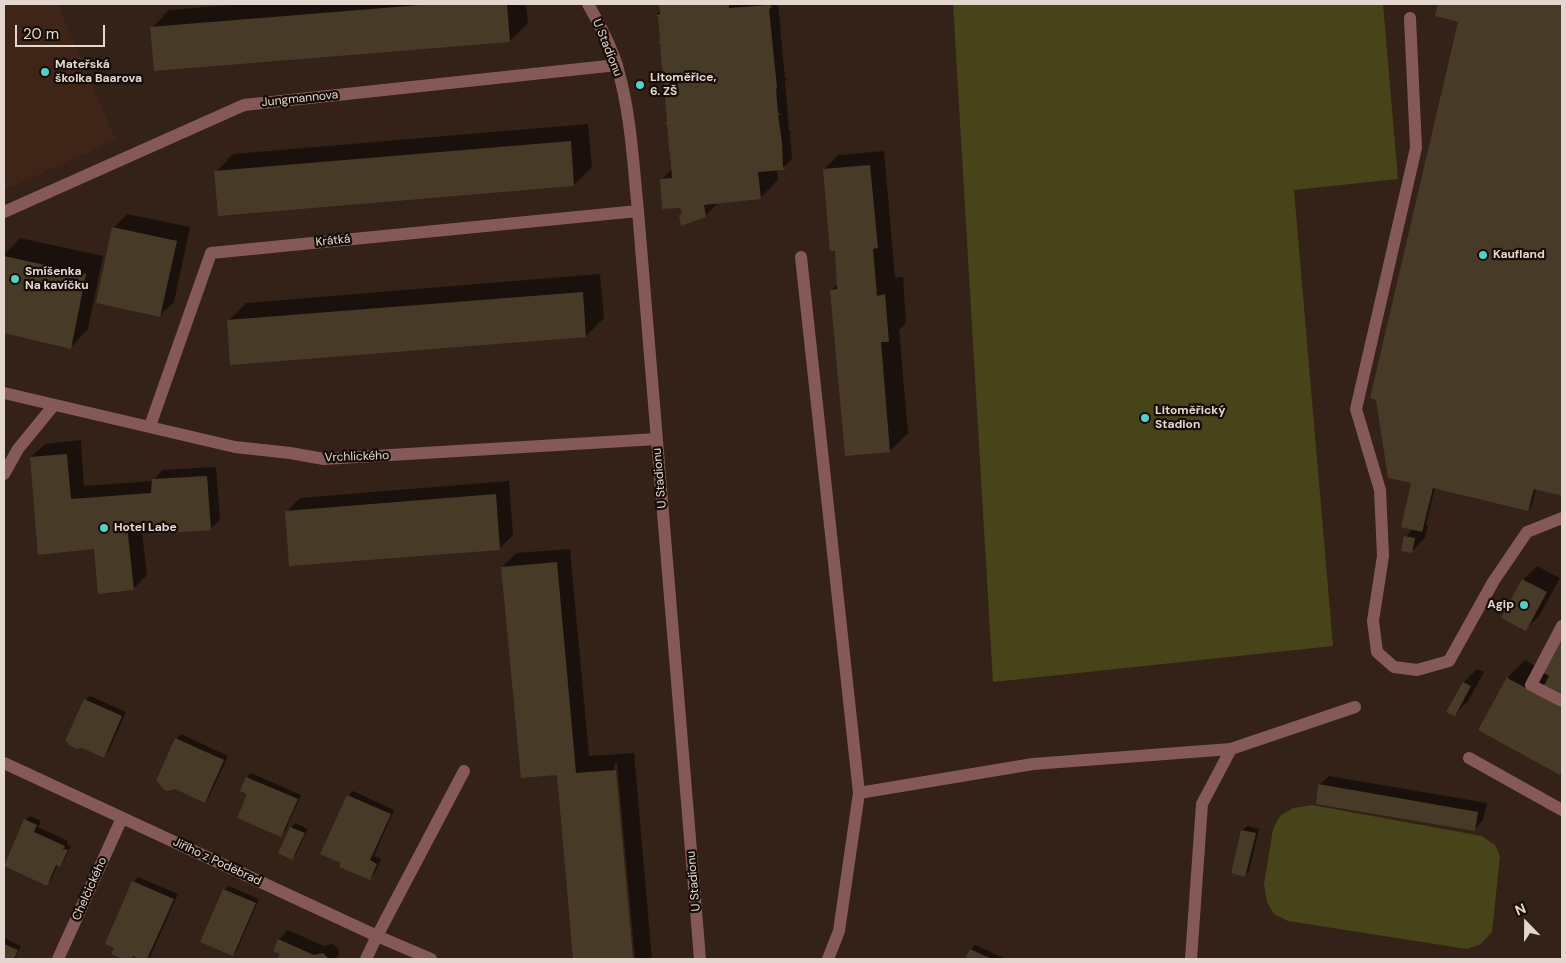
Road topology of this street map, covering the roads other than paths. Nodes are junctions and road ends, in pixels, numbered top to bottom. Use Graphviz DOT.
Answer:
graph roads {
  1 [pos="588,4"];
  2 [pos="1410,18"];
  3 [pos="617,65"];
  4 [pos="638,211"];
  5 [pos="4,212"];
  6 [pos="801,256"];
  7 [pos="4,393"];
  8 [pos="54,405"];
  9 [pos="150,426"];
  10 [pos="657,439"];
  11 [pos="4,474"];
  12 [pos="1562,518"];
  13 [pos="1562,626"];
  14 [pos="1562,701"];
  15 [pos="1354,706"];
  16 [pos="1231,750"];
  17 [pos="1468,758"];
  18 [pos="4,763"];
  19 [pos="464,772"];
  20 [pos="859,793"];
  21 [pos="1562,810"];
  22 [pos="122,818"];
  23 [pos="377,936"];
  24 [pos="58,959"];
  25 [pos="366,959"];
  26 [pos="431,959"];
  27 [pos="700,959"];
  28 [pos="828,959"];
  29 [pos="1191,959"];
  1 -- 3 [label="street, U Stadionu"];
  2 -- 12 [label="street"];
  3 -- 4 [label="street, U Stadionu"];
  3 -- 5 [label="street, Jungmannova"];
  4 -- 9 [label="street, Krátká"];
  4 -- 10 [label="street, U Stadionu"];
  6 -- 20 [label="street"];
  7 -- 8 [label="street, Vrchlického"];
  8 -- 9 [label="street, Vrchlického"];
  8 -- 11 [label="street"];
  9 -- 10 [label="street, Vrchlického"];
  10 -- 27 [label="street, U Stadionu"];
  13 -- 14 [label="street"];
  15 -- 16 [label="street"];
  16 -- 20 [label="street"];
  16 -- 29 [label="street"];
  17 -- 21 [label="street"];
  18 -- 22 [label="street, Jiřího z Poděbrad"];
  19 -- 23 [label="street"];
  20 -- 28 [label="street"];
  22 -- 23 [label="street, Jiřího z Poděbrad"];
  22 -- 24 [label="street, Chelčického"];
  23 -- 25 [label="street"];
  23 -- 26 [label="street, Jiřího z Poděbrad"];
}
